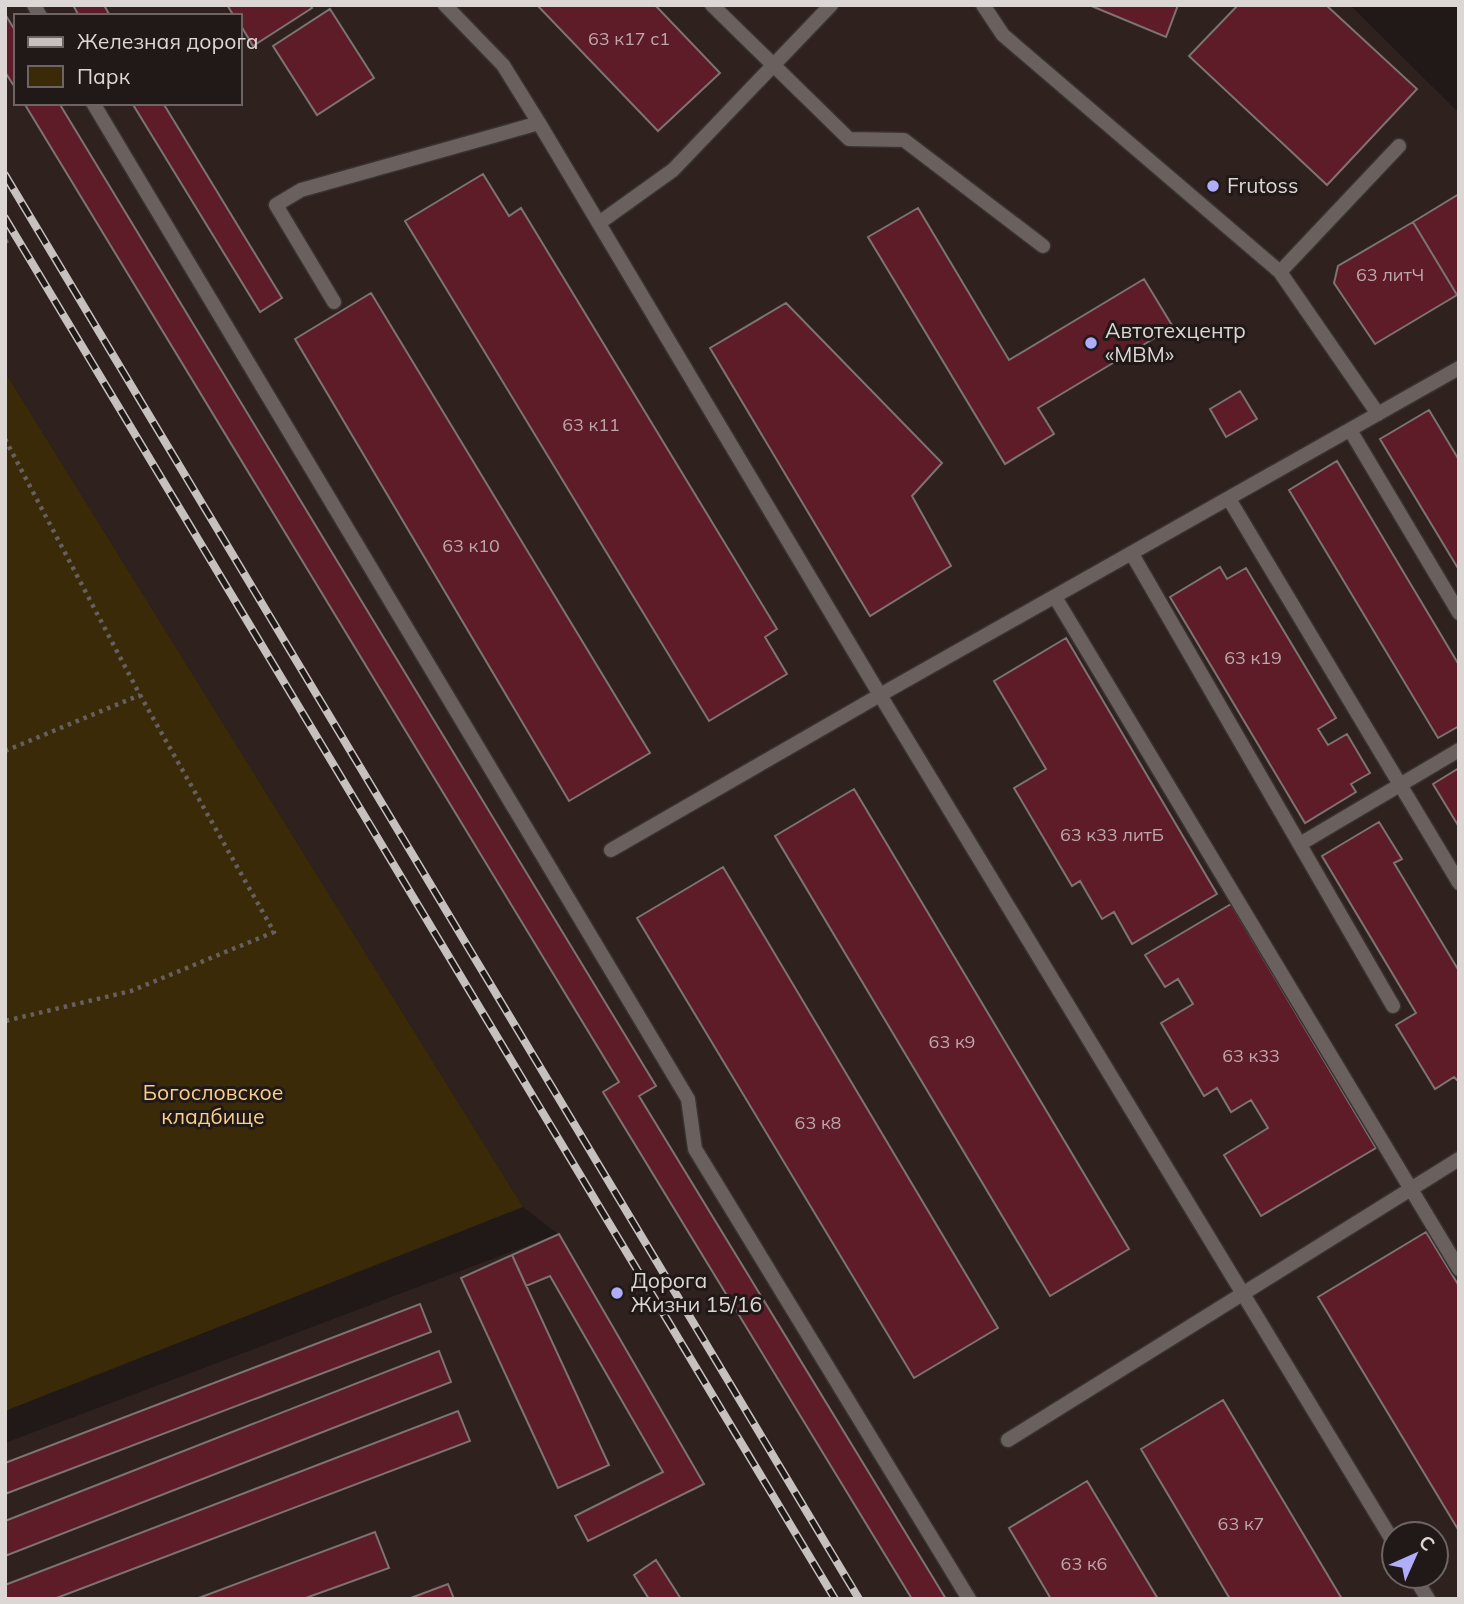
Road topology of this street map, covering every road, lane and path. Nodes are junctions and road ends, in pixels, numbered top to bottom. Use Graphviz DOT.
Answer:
graph roads {
  1 [pos="445,5"];
  2 [pos="712,5"];
  3 [pos="831,5"];
  4 [pos="984,5"];
  5 [pos="773,65"];
  6 [pos="94,105"];
  7 [pos="539,123"];
  8 [pos="1399,146"];
  9 [pos="599,223"];
  10 [pos="16,235"];
  11 [pos="5,242"];
  12 [pos="1043,246"];
  13 [pos="1280,272"];
  14 [pos="334,302"];
  15 [pos="1456,374"];
  16 [pos="1378,414"];
  17 [pos="1350,430"];
  18 [pos="5,439"];
  19 [pos="1229,499"];
  20 [pos="1132,554"];
  21 [pos="1055,597"];
  22 [pos="1459,613"];
  23 [pos="140,695"];
  24 [pos="880,695"];
  25 [pos="1459,750"];
  26 [pos="5,751"];
  27 [pos="1400,785"];
  28 [pos="1300,845"];
  29 [pos="611,850"];
  30 [pos="1459,883"];
  31 [pos="1393,1006"];
  32 [pos="5,1021"];
  33 [pos="1459,1159"];
  34 [pos="1411,1189"];
  35 [pos="1459,1269"];
  36 [pos="1245,1293"];
  37 [pos="1009,1440"];
  38 [pos="1380,1520"];
  39 [pos="969,1599"];
  1 -- 7 [label="lane"];
  2 -- 5 [label="lane"];
  3 -- 5 [label="lane"];
  4 -- 13 [label="lane"];
  5 -- 9 [label="lane"];
  5 -- 12 [label="lane"];
  6 -- 39 [label="lane"];
  7 -- 9 [label="lane"];
  7 -- 14 [label="lane"];
  8 -- 13 [label="lane"];
  9 -- 24 [label="lane"];
  10 -- 11 [label="path"];
  13 -- 16 [label="lane"];
  15 -- 16 [label="lane"];
  16 -- 17 [label="lane"];
  17 -- 19 [label="lane"];
  17 -- 22 [label="lane"];
  18 -- 23 [label="path"];
  19 -- 20 [label="lane"];
  19 -- 27 [label="lane"];
  20 -- 21 [label="lane"];
  20 -- 28 [label="lane"];
  21 -- 24 [label="lane"];
  21 -- 34 [label="lane"];
  23 -- 26 [label="path"];
  23 -- 32 [label="path"];
  24 -- 29 [label="lane"];
  24 -- 36 [label="lane"];
  25 -- 27 [label="lane"];
  27 -- 28 [label="lane"];
  27 -- 30 [label="lane"];
  28 -- 31 [label="lane"];
  33 -- 34 [label="lane"];
  34 -- 35 [label="lane"];
  34 -- 36 [label="lane"];
  36 -- 37 [label="lane"];
  36 -- 38 [label="lane"];
}
